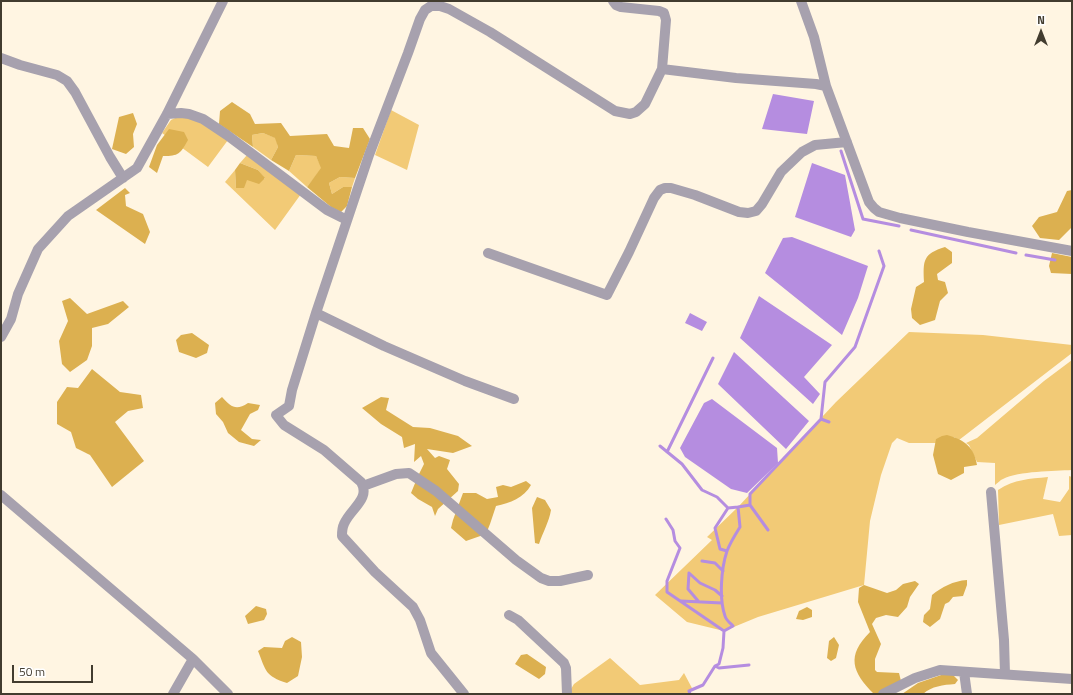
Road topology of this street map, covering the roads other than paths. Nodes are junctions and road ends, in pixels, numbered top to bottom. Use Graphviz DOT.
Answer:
graph roads {
  1 [pos="223,1"];
  2 [pos="613,1"];
  3 [pos="801,1"];
  4 [pos="1,58"];
  5 [pos="662,69"];
  6 [pos="826,86"];
  7 [pos="167,114"];
  8 [pos="846,142"];
  9 [pos="123,178"];
  10 [pos="347,220"];
  11 [pos="1072,251"];
  12 [pos="488,253"];
  13 [pos="316,312"];
  14 [pos="1,337"];
  15 [pos="514,399"];
  16 [pos="363,486"];
  17 [pos="992,492"];
  18 [pos="1,496"];
  19 [pos="588,574"];
  20 [pos="509,615"];
  21 [pos="193,659"];
  22 [pos="964,672"];
  23 [pos="1005,674"];
  24 [pos="1072,679"];
  25 [pos="172,694"];
  26 [pos="228,694"];
  27 [pos="464,694"];
  28 [pos="567,694"];
  29 [pos="883,694"];
  30 [pos="967,694"];
  1 -- 7 [label="street"];
  2 -- 5 [label="street"];
  3 -- 6 [label="street"];
  4 -- 9 [label="street"];
  5 -- 6 [label="street"];
  5 -- 10 [label="street"];
  6 -- 8 [label="street"];
  7 -- 9 [label="street"];
  7 -- 10 [label="street"];
  8 -- 11 [label="street"];
  8 -- 12 [label="street"];
  9 -- 14 [label="street"];
  10 -- 13 [label="street"];
  13 -- 15 [label="street"];
  13 -- 16 [label="street"];
  16 -- 19 [label="street"];
  16 -- 27 [label="street"];
  17 -- 23 [label="street"];
  18 -- 21 [label="street"];
  20 -- 28 [label="street"];
  21 -- 25 [label="street"];
  21 -- 26 [label="street"];
  22 -- 23 [label="street"];
  22 -- 29 [label="street"];
  22 -- 30 [label="street"];
  23 -- 24 [label="street"];
}
